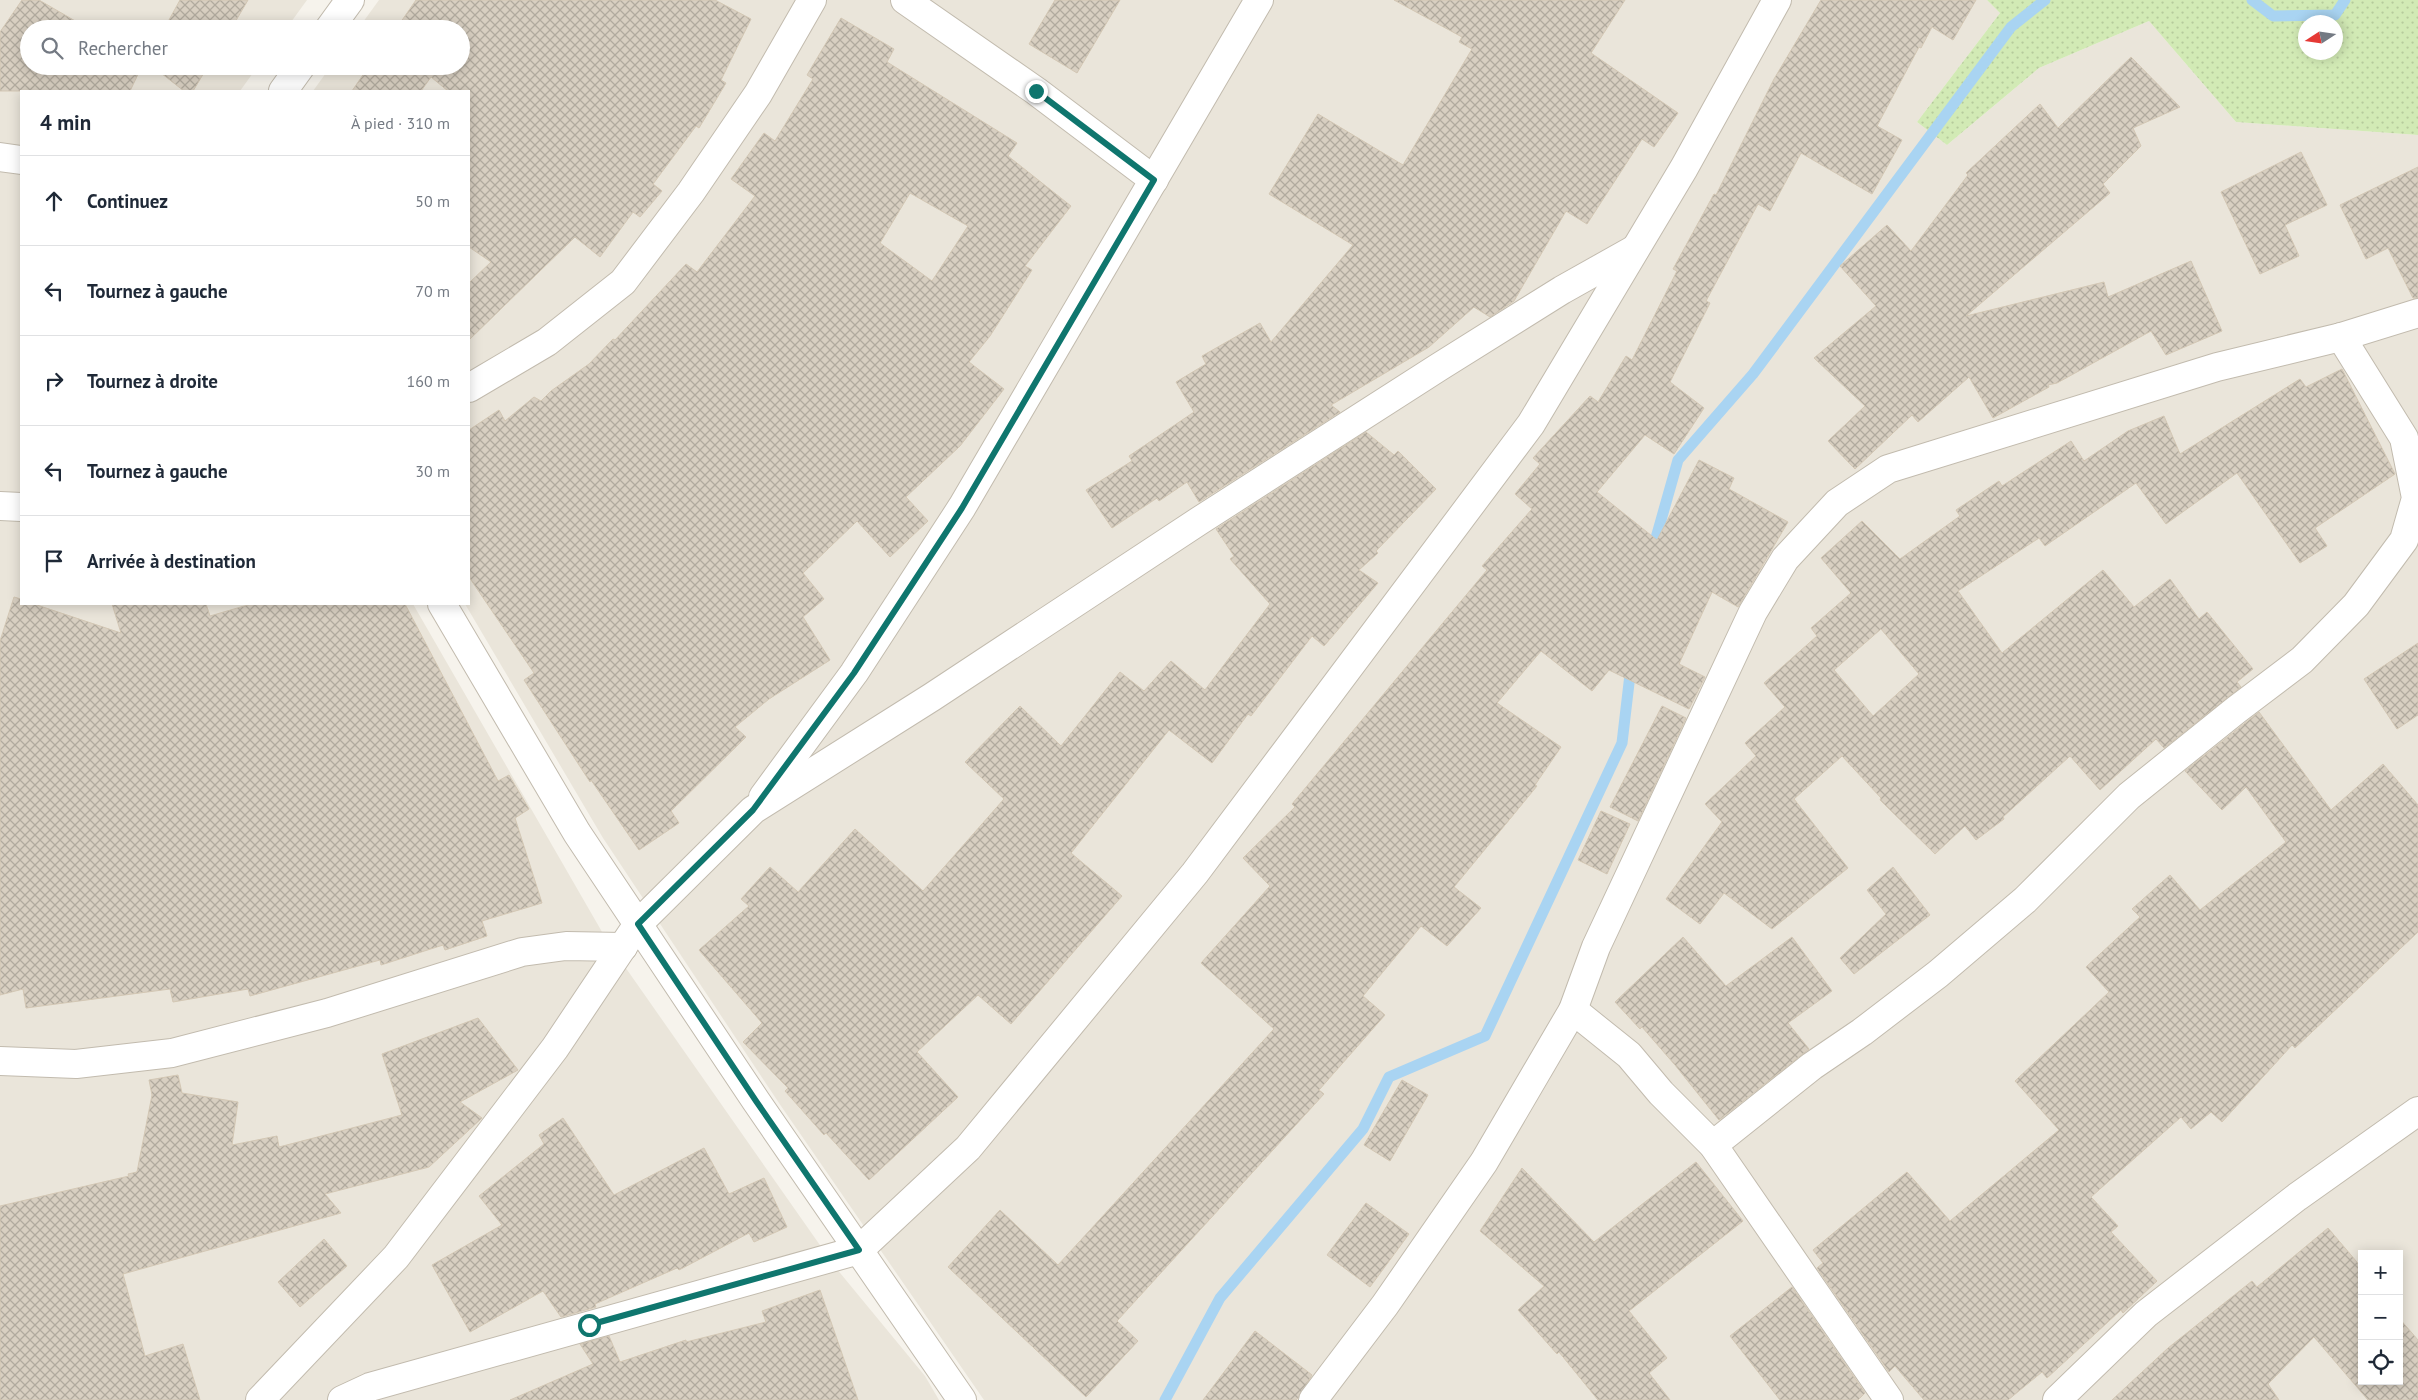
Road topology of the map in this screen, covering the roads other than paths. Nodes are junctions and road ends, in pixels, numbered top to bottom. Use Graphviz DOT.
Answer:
graph roads {
  1 [pos="350,0"];
  2 [pos="812,0"];
  3 [pos="905,0"];
  4 [pos="1259,0"];
  5 [pos="1777,0"];
  6 [pos="336,20"];
  7 [pos="295,75"];
  8 [pos="284,90"];
  9 [pos="0,157"];
  10 [pos="20,160"];
  11 [pos="1154,180"];
  12 [pos="1636,248"];
  13 [pos="2418,313"];
  14 [pos="2341,337"];
  15 [pos="470,387"];
  16 [pos="0,506"];
  17 [pos="20,507"];
  18 [pos="443,605"];
  19 [pos="753,810"];
  20 [pos="638,924"];
  21 [pos="623,948"];
  22 [pos="1573,1010"];
  23 [pos="0,1061"];
  24 [pos="2418,1111"];
  25 [pos="1713,1145"];
  26 [pos="859,1250"];
  27 [pos="260,1400"];
  28 [pos="342,1400"];
  29 [pos="962,1400"];
  30 [pos="1313,1400"];
  31 [pos="1889,1400"];
  32 [pos="2057,1400"];
  1 -- 6 [label="street"];
  2 -- 15 [label="street"];
  3 -- 11 [label="street"];
  4 -- 11 [label="street"];
  5 -- 12 [label="street"];
  7 -- 8 [label="street"];
  9 -- 10 [label="street"];
  11 -- 19 [label="street"];
  12 -- 19 [label="street"];
  12 -- 26 [label="street"];
  13 -- 14 [label="street"];
  14 -- 22 [label="street"];
  14 -- 25 [label="street"];
  16 -- 17 [label="street"];
  18 -- 20 [label="street"];
  19 -- 20 [label="street"];
  20 -- 21 [label="street"];
  20 -- 26 [label="street"];
  21 -- 23 [label="street"];
  21 -- 27 [label="street"];
  22 -- 25 [label="street"];
  22 -- 30 [label="street"];
  24 -- 32 [label="street"];
  25 -- 31 [label="street"];
  26 -- 28 [label="street"];
  26 -- 29 [label="street"];
}
